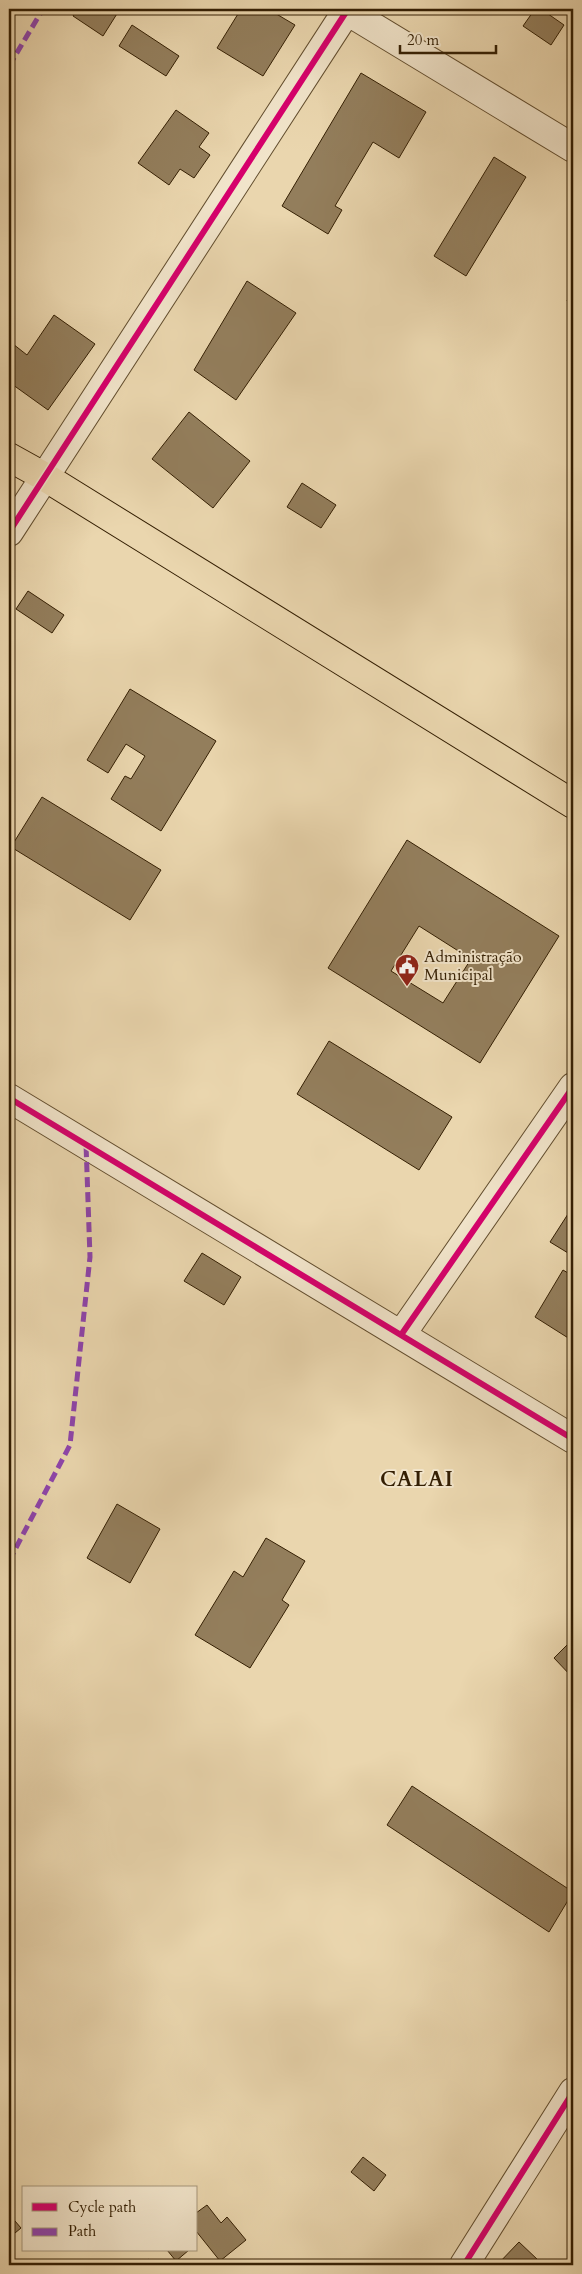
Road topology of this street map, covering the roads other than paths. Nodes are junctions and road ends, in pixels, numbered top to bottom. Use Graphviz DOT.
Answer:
graph roads {
  1 [pos="347,10"];
  2 [pos="573,148"];
  3 [pos="9,457"];
  4 [pos="45,477"];
  5 [pos="9,532"];
  6 [pos="573,804"];
  7 [pos="573,1087"];
  8 [pos="9,1098"];
  9 [pos="401,1335"];
  10 [pos="573,1439"];
  11 [pos="573,2092"];
  12 [pos="464,2265"];
  1 -- 2 [label="street"];
  1 -- 4 [label="street"];
  3 -- 4 [label="main road"];
  4 -- 5 [label="street"];
  4 -- 6 [label="main road"];
  7 -- 9 [label="street"];
  8 -- 9 [label="street"];
  9 -- 10 [label="street"];
  11 -- 12 [label="street"];
}
